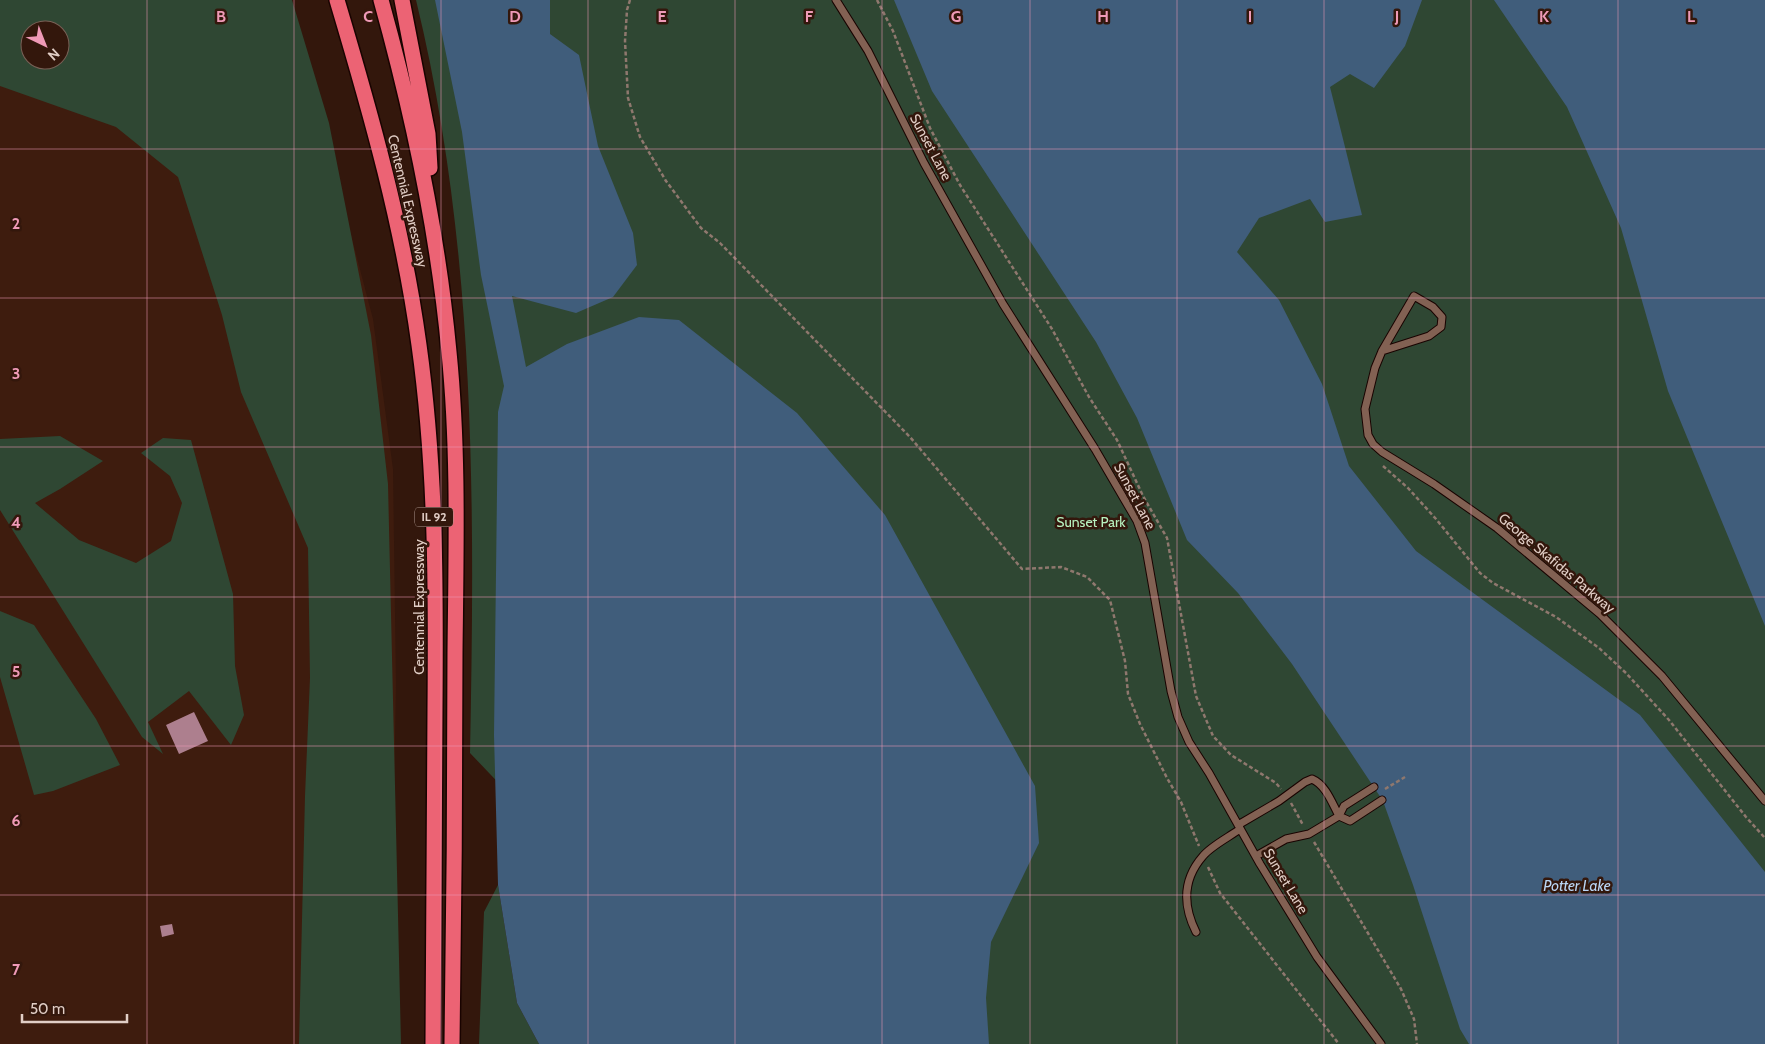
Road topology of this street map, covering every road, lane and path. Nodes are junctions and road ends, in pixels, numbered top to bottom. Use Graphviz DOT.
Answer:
graph roads {
  1 [pos="381,0"];
  2 [pos="402,0"];
  3 [pos="630,0"];
  4 [pos="836,0"];
  5 [pos="337,1"];
  6 [pos="436,252"];
  7 [pos="1382,351"];
  8 [pos="1373,444"];
  9 [pos="1405,776"];
  10 [pos="1392,784"];
  11 [pos="1374,787"];
  12 [pos="1382,800"];
  13 [pos="1765,801"];
  14 [pos="1339,816"];
  15 [pos="1239,827"];
  16 [pos="1765,838"];
  17 [pos="1203,856"];
  18 [pos="1256,856"];
  19 [pos="1196,932"];
  20 [pos="432,1044"];
  21 [pos="452,1044"];
  22 [pos="1339,1044"];
  23 [pos="1381,1044"];
  1 -- 6 [label="highway, Centennial Expressway / IL 92"];
  2 -- 6 [label="highway"];
  3 -- 17 [label="path"];
  4 -- 15 [label="lane, Sunset Lane"];
  5 -- 20 [label="highway, Centennial Expressway / IL 92"];
  6 -- 21 [label="highway, Centennial Expressway / IL 92"];
  7 -- 7 [label="lane"];
  7 -- 8 [label="lane"];
  8 -- 13 [label="lane, George Skafidas Parkway"];
  8 -- 16 [label="path"];
  9 -- 10 [label="path"];
  11 -- 14 [label="lane"];
  12 -- 14 [label="lane"];
  14 -- 15 [label="lane"];
  14 -- 18 [label="lane"];
  15 -- 17 [label="lane"];
  15 -- 18 [label="lane, Sunset Lane"];
  17 -- 19 [label="lane"];
  17 -- 22 [label="path"];
  18 -- 23 [label="lane, Sunset Lane"];
}
